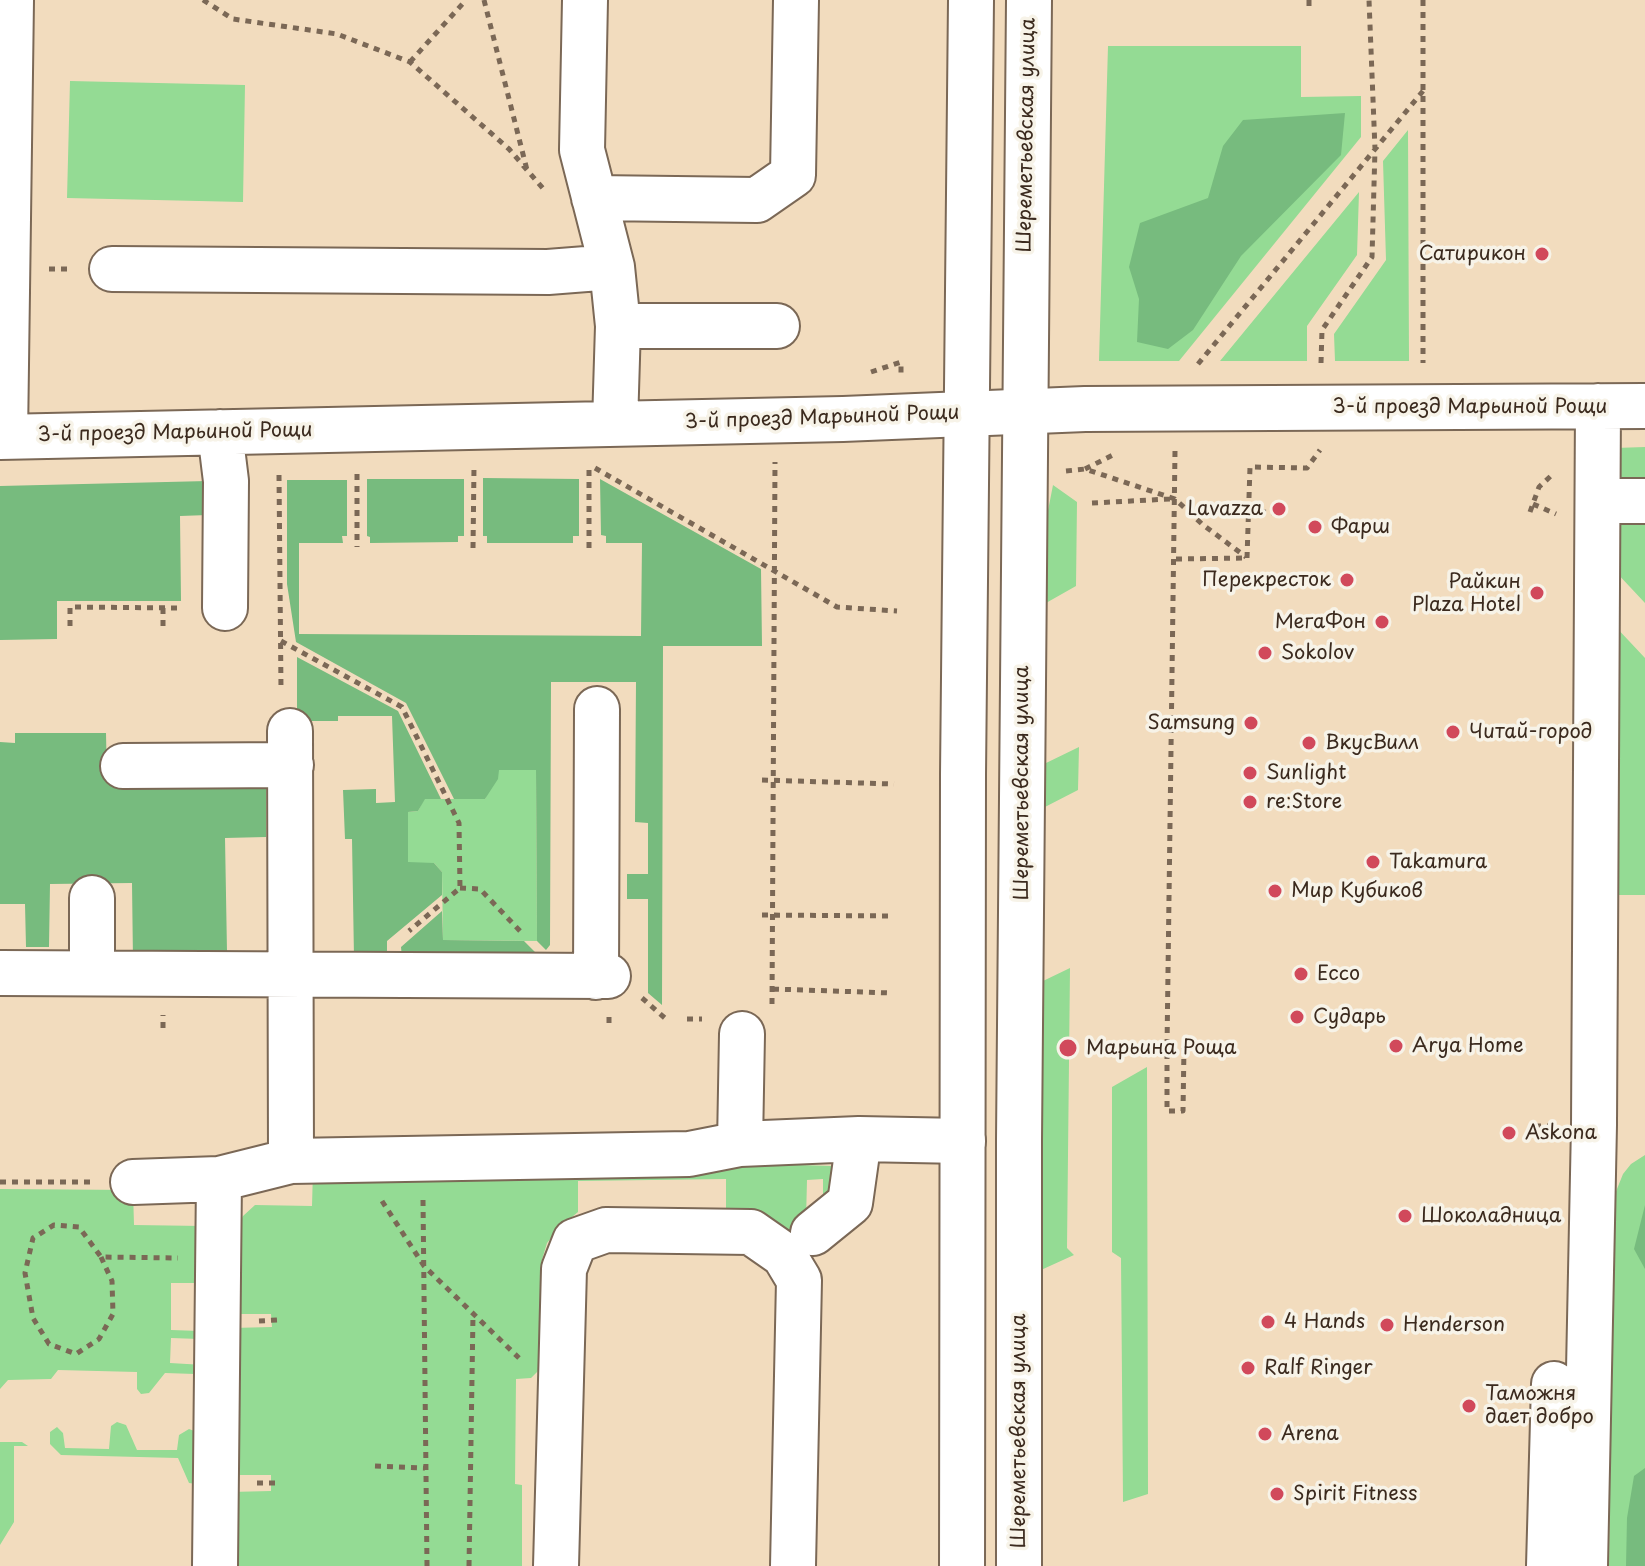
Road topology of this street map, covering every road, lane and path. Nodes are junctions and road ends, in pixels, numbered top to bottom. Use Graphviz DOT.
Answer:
graph roads {
  1 [pos="11,0"];
  2 [pos="203,0"];
  3 [pos="466,0"];
  4 [pos="484,0"];
  5 [pos="585,0"];
  6 [pos="796,0"];
  7 [pos="971,0"];
  8 [pos="1029,0"];
  9 [pos="1309,0"];
  10 [pos="1369,0"];
  11 [pos="1423,0"];
  12 [pos="1309,11"];
  13 [pos="410,62"];
  14 [pos="1423,91"];
  15 [pos="1375,149"];
  16 [pos="527,171"];
  17 [pos="594,198"];
  18 [pos="612,267"];
  19 [pos="7,269"];
  20 [pos="112,269"];
  21 [pos="618,326"];
  22 [pos="777,326"];
  23 [pos="1189,374"];
  24 [pos="1320,374"];
  25 [pos="1424,374"];
  26 [pos="1598,406"];
  27 [pos="1645,406"];
  28 [pos="1024,411"];
  29 [pos="967,414"];
  30 [pos="615,424"];
  31 [pos="220,432"];
  32 [pos="2,437"];
  33 [pos="1175,444"];
  34 [pos="1306,449"];
  35 [pos="775,461"];
  36 [pos="474,466"];
  37 [pos="357,469"];
  38 [pos="1085,469"];
  39 [pos="278,470"];
  40 [pos="1539,487"];
  41 [pos="1175,499"];
  42 [pos="1598,501"];
  43 [pos="1645,501"];
  44 [pos="1092,503"];
  45 [pos="1248,510"];
  46 [pos="1530,512"];
  47 [pos="1272,513"];
  48 [pos="357,547"];
  49 [pos="473,548"];
  50 [pos="589,548"];
  51 [pos="1247,558"];
  52 [pos="1175,559"];
  53 [pos="773,568"];
  54 [pos="280,607"];
  55 [pos="163,608"];
  56 [pos="225,608"];
  57 [pos="897,611"];
  58 [pos="70,626"];
  59 [pos="163,626"];
  60 [pos="281,641"];
  61 [pos="597,709"];
  62 [pos="291,748"];
  63 [pos="123,766"];
  64 [pos="762,780"];
  65 [pos="771,780"];
  66 [pos="894,784"];
  67 [pos="460,888"];
  68 [pos="92,898"];
  69 [pos="772,914"];
  70 [pos="762,915"];
  71 [pos="893,916"];
  72 [pos="0,973"];
  73 [pos="92,973"];
  74 [pos="292,973"];
  75 [pos="393,975"];
  76 [pos="589,976"];
  77 [pos="773,989"];
  78 [pos="892,993"];
  79 [pos="687,1019"];
  80 [pos="743,1024"];
  81 [pos="1089,1045"];
  82 [pos="1167,1047"];
  83 [pos="1184,1047"];
  84 [pos="1214,1047"];
  85 [pos="859,1139"];
  86 [pos="963,1141"];
  87 [pos="740,1144"];
  88 [pos="291,1161"];
  89 [pos="219,1179"];
  90 [pos="0,1182"];
  91 [pos="133,1182"];
  92 [pos="423,1188"];
  93 [pos="381,1200"];
  94 [pos="813,1233"];
  95 [pos="101,1257"];
  96 [pos="219,1259"];
  97 [pos="424,1266"];
  98 [pos="473,1314"];
  99 [pos="1554,1384"];
  100 [pos="561,1390"];
  101 [pos="375,1466"];
  102 [pos="425,1468"];
  103 [pos="215,1566"];
  104 [pos="427,1566"];
  105 [pos="469,1566"];
  106 [pos="556,1566"];
  107 [pos="793,1566"];
  108 [pos="962,1566"];
  109 [pos="1019,1566"];
  110 [pos="1549,1566"];
  111 [pos="1585,1566"];
  1 -- 19 [label="main road"];
  2 -- 13 [label="path"];
  3 -- 13 [label="path"];
  4 -- 16 [label="path"];
  5 -- 17 [label="main road"];
  6 -- 17 [label="main road"];
  7 -- 29 [label="main road"];
  8 -- 28 [label="main road, Шереметьевская улица"];
  9 -- 12 [label="path"];
  10 -- 15 [label="path"];
  11 -- 14 [label="path"];
  13 -- 16 [label="path"];
  14 -- 15 [label="path"];
  14 -- 25 [label="path"];
  15 -- 23 [label="path"];
  15 -- 24 [label="path"];
  16 -- 17 [label="path"];
  17 -- 18 [label="main road"];
  18 -- 20 [label="main road"];
  18 -- 21 [label="main road"];
  19 -- 20 [label="path"];
  19 -- 32 [label="main road"];
  21 -- 22 [label="main road"];
  21 -- 30 [label="main road"];
  26 -- 27 [label="main road, 3-й проезд Марьиной Рощи"];
  26 -- 28 [label="main road, 3-й проезд Марьиной Рощи"];
  26 -- 42 [label="main road"];
  28 -- 29 [label="main road, 3-й проезд Марьиной Рощи"];
  28 -- 109 [label="main road, Шереметьевская улица"];
  29 -- 30 [label="main road, 3-й проезд Марьиной Рощи"];
  29 -- 86 [label="main road"];
  30 -- 31 [label="main road, 3-й проезд Марьиной Рощи"];
  31 -- 32 [label="main road, 3-й проезд Марьиной Рощи"];
  31 -- 56 [label="main road"];
  33 -- 41 [label="path"];
  34 -- 45 [label="path"];
  35 -- 53 [label="path"];
  36 -- 49 [label="path"];
  37 -- 48 [label="path"];
  38 -- 41 [label="path"];
  39 -- 54 [label="path"];
  40 -- 46 [label="path"];
  41 -- 44 [label="path"];
  41 -- 51 [label="path"];
  41 -- 52 [label="path"];
  42 -- 43 [label="main road"];
  42 -- 111 [label="main road"];
  45 -- 47 [label="path"];
  45 -- 51 [label="path"];
  50 -- 53 [label="path"];
  51 -- 52 [label="path"];
  52 -- 82 [label="path"];
  53 -- 57 [label="path"];
  53 -- 65 [label="path"];
  54 -- 56 [label="path"];
  54 -- 60 [label="path"];
  55 -- 56 [label="path"];
  55 -- 58 [label="path"];
  55 -- 59 [label="path"];
  60 -- 62 [label="path"];
  60 -- 67 [label="path"];
  61 -- 76 [label="main road"];
  62 -- 63 [label="main road"];
  62 -- 74 [label="main road"];
  64 -- 65 [label="path"];
  65 -- 66 [label="path"];
  65 -- 69 [label="path"];
  67 -- 75 [label="path"];
  67 -- 76 [label="path"];
  68 -- 73 [label="main road"];
  69 -- 70 [label="path"];
  69 -- 71 [label="path"];
  69 -- 77 [label="path"];
  72 -- 73 [label="main road"];
  73 -- 74 [label="main road"];
  74 -- 75 [label="main road"];
  74 -- 88 [label="main road"];
  75 -- 76 [label="main road"];
  77 -- 78 [label="path"];
  77 -- 80 [label="path"];
  79 -- 80 [label="path"];
  80 -- 87 [label="main road"];
  81 -- 82 [label="path"];
  82 -- 83 [label="path"];
  82 -- 83 [label="path"];
  83 -- 84 [label="path"];
  85 -- 86 [label="main road"];
  85 -- 87 [label="main road"];
  85 -- 94 [label="main road"];
  86 -- 108 [label="main road"];
  87 -- 88 [label="main road"];
  88 -- 89 [label="main road"];
  89 -- 91 [label="main road"];
  89 -- 96 [label="main road"];
  90 -- 91 [label="path"];
  92 -- 97 [label="path"];
  93 -- 97 [label="path"];
  95 -- 95 [label="path"];
  95 -- 96 [label="path"];
  96 -- 103 [label="main road"];
  97 -- 98 [label="path"];
  97 -- 102 [label="path"];
  98 -- 100 [label="path"];
  98 -- 105 [label="path"];
  99 -- 110 [label="main road"];
  100 -- 106 [label="main road"];
  100 -- 107 [label="main road"];
  101 -- 102 [label="path"];
  102 -- 104 [label="path"];
}
